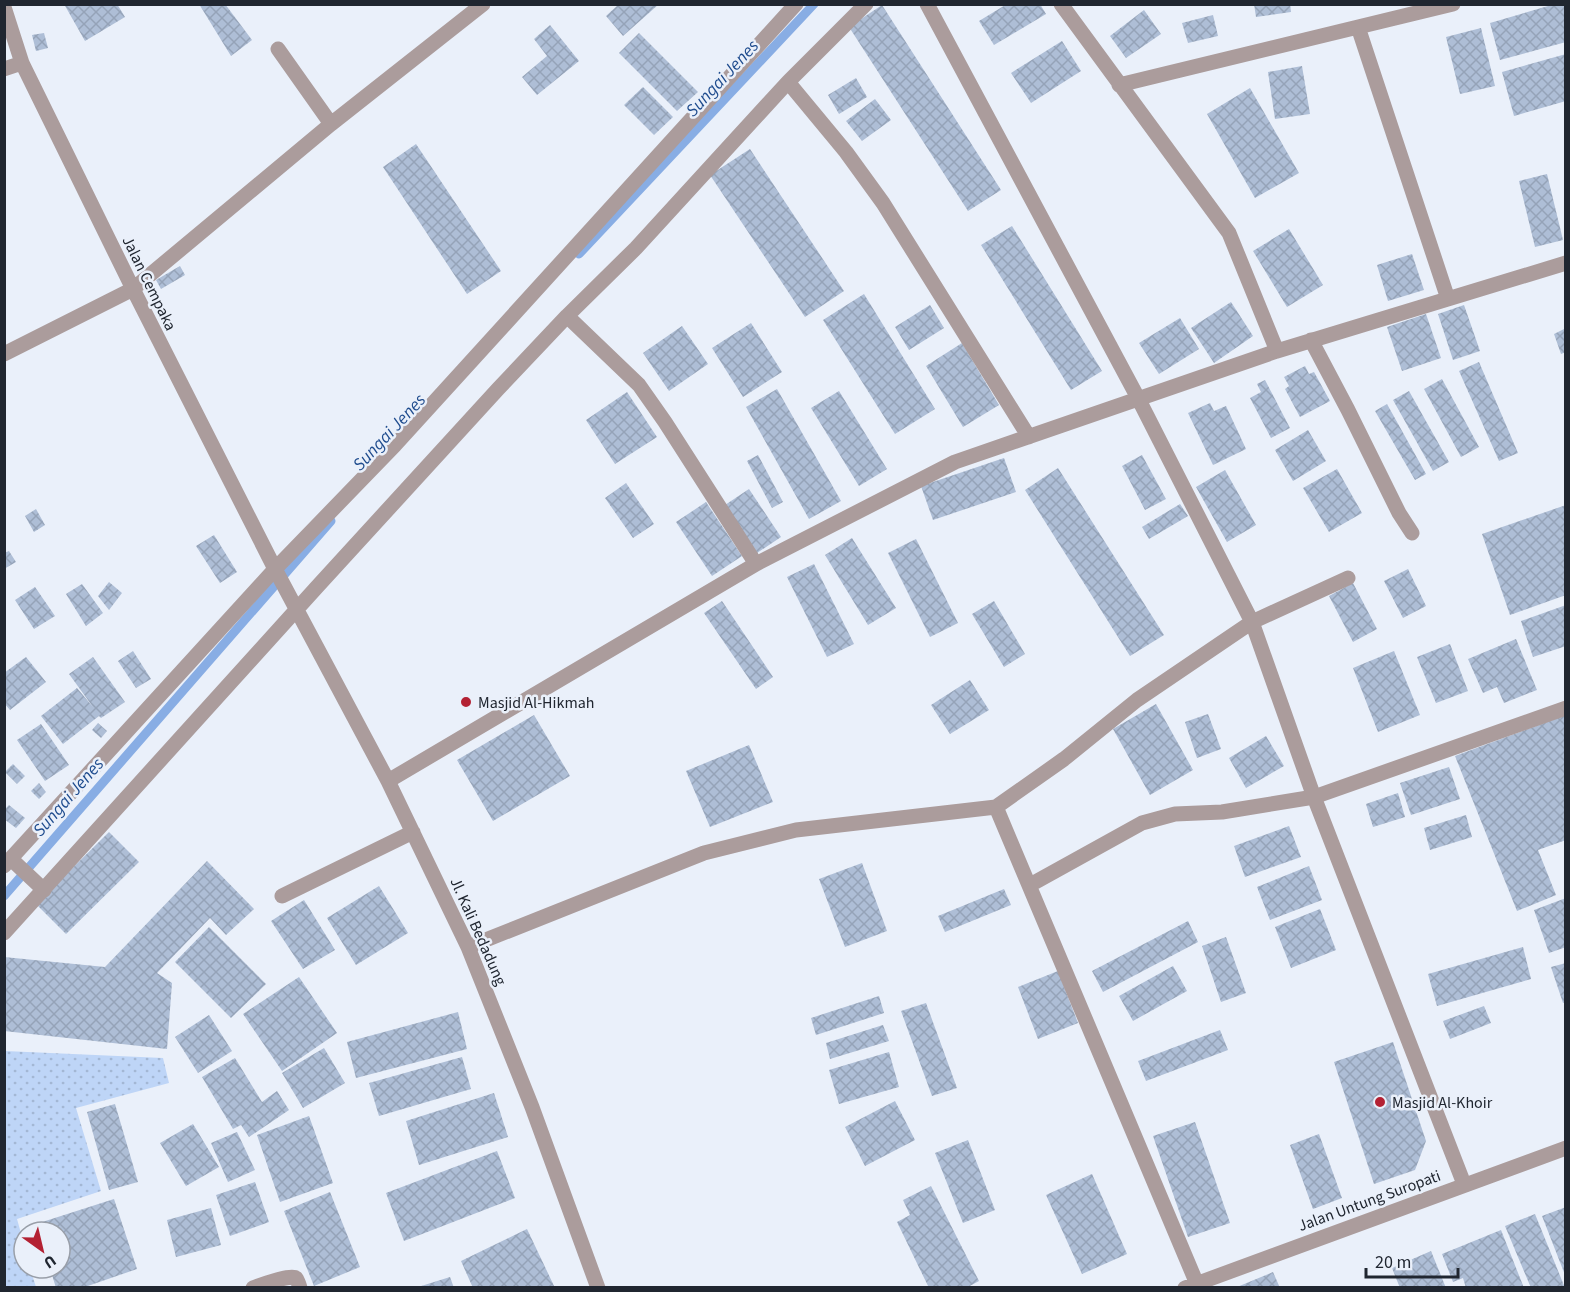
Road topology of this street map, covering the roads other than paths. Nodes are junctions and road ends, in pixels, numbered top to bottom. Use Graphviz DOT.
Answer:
graph roads {
  1 [pos="483,4"];
  2 [pos="796,4"];
  3 [pos="866,4"];
  4 [pos="927,4"];
  5 [pos="1061,4"];
  6 [pos="1453,4"];
  7 [pos="6,6"];
  8 [pos="1358,27"];
  9 [pos="278,49"];
  10 [pos="22,63"];
  11 [pos="4,69"];
  12 [pos="788,82"];
  13 [pos="1119,85"];
  14 [pos="331,124"];
  15 [pos="1566,263"];
  16 [pos="133,289"];
  17 [pos="1448,299"];
  18 [pos="567,316"];
  19 [pos="1311,340"];
  20 [pos="1277,351"];
  21 [pos="4,354"];
  22 [pos="1138,398"];
  23 [pos="1029,437"];
  24 [pos="1412,533"];
  25 [pos="756,564"];
  26 [pos="278,574"];
  27 [pos="1348,578"];
  28 [pos="295,607"];
  29 [pos="1252,622"];
  30 [pos="1566,708"];
  31 [pos="388,781"];
  32 [pos="1314,797"];
  33 [pos="996,807"];
  34 [pos="413,832"];
  35 [pos="10,863"];
  36 [pos="1030,885"];
  37 [pos="42,888"];
  38 [pos="282,896"];
  39 [pos="4,933"];
  40 [pos="468,947"];
  41 [pos="1566,1148"];
  42 [pos="1464,1184"];
  43 [pos="1219,1282"];
  44 [pos="1191,1286"];
  45 [pos="253,1287"];
  46 [pos="300,1287"];
  47 [pos="598,1287"];
  1 -- 14 [label="street"];
  2 -- 26 [label="street"];
  3 -- 12 [label="street"];
  4 -- 22 [label="street"];
  5 -- 13 [label="street"];
  6 -- 8 [label="street"];
  7 -- 10 [label="street, Jalan Cempaka"];
  8 -- 13 [label="street"];
  8 -- 17 [label="street"];
  9 -- 14 [label="street"];
  10 -- 11 [label="street"];
  10 -- 16 [label="street, Jalan Cempaka"];
  12 -- 18 [label="street"];
  12 -- 23 [label="street"];
  13 -- 20 [label="street"];
  14 -- 16 [label="street"];
  15 -- 17 [label="street"];
  16 -- 21 [label="street"];
  16 -- 26 [label="street, Jalan Cempaka"];
  17 -- 19 [label="street"];
  18 -- 25 [label="street"];
  18 -- 28 [label="street"];
  19 -- 20 [label="street"];
  19 -- 24 [label="street"];
  20 -- 22 [label="street"];
  22 -- 23 [label="street"];
  22 -- 29 [label="street"];
  23 -- 25 [label="street"];
  25 -- 31 [label="street"];
  26 -- 28 [label="street, Jalan Cempaka"];
  26 -- 35 [label="street"];
  27 -- 29 [label="street"];
  28 -- 31 [label="street, Jl. Kali Bedadung"];
  28 -- 37 [label="street"];
  29 -- 32 [label="street"];
  29 -- 33 [label="street"];
  30 -- 32 [label="street"];
  31 -- 34 [label="street, Jl. Kali Bedadung"];
  32 -- 36 [label="street"];
  32 -- 42 [label="street"];
  33 -- 36 [label="street"];
  33 -- 40 [label="street"];
  34 -- 38 [label="street"];
  34 -- 40 [label="street, Jl. Kali Bedadung"];
  35 -- 37 [label="street"];
  36 -- 44 [label="street"];
  37 -- 39 [label="street"];
  40 -- 47 [label="street, Jl. Kali Bedadung"];
  41 -- 42 [label="street, Jalan Untung Suropati"];
  42 -- 43 [label="street, Jalan Untung Suropati"];
  43 -- 44 [label="street, Jalan Untung Suropati"];
  45 -- 46 [label="street"];
}
